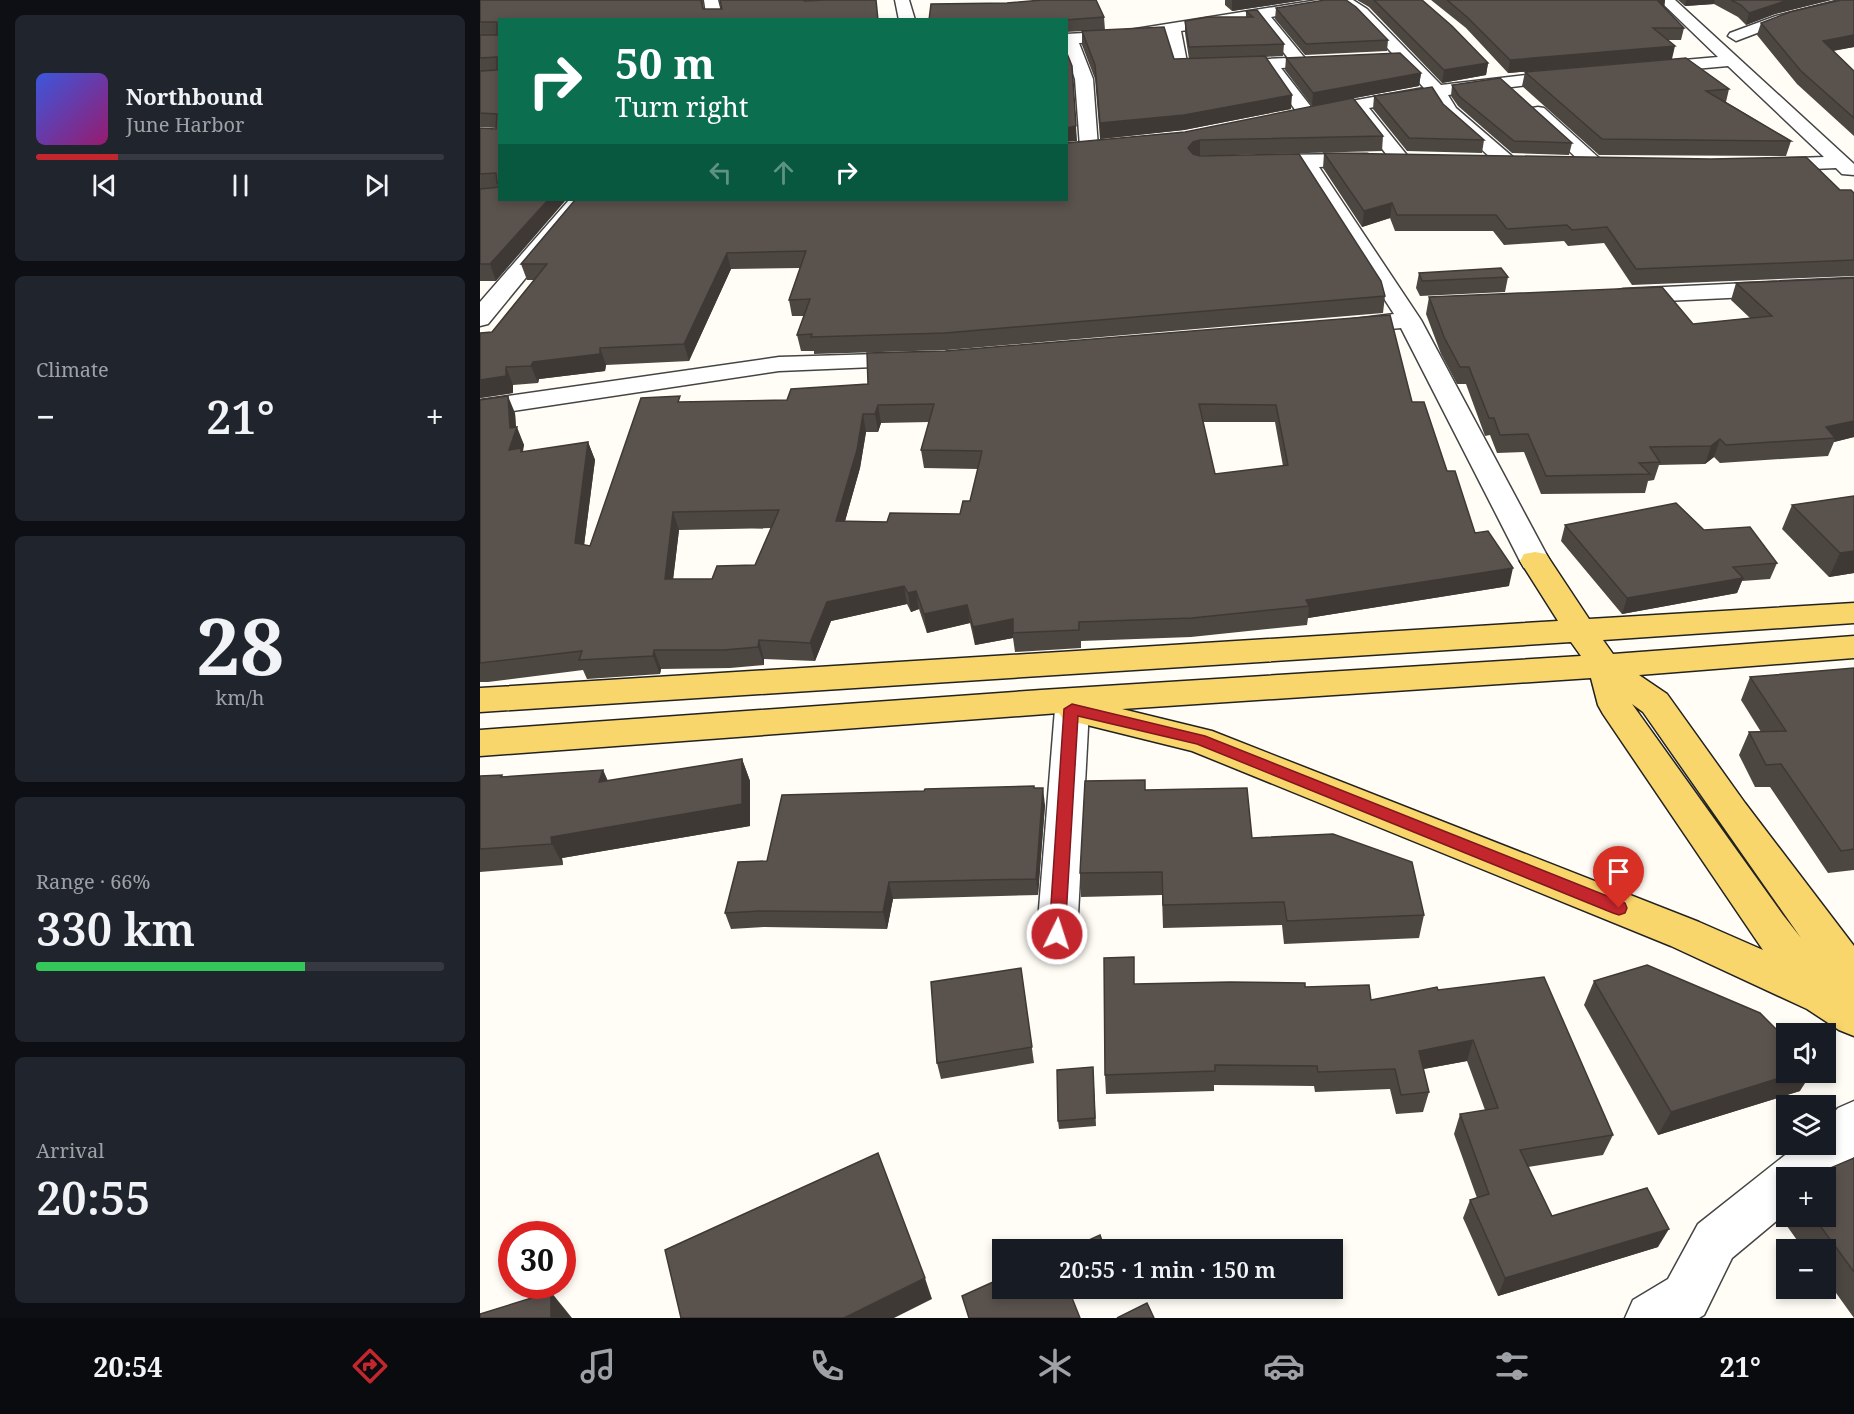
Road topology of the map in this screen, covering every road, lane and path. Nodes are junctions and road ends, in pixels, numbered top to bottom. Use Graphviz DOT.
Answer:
graph roads {
  1 [pos="711,0"];
  2 [pos="902,0"];
  3 [pos="1345,0"];
  4 [pos="1666,0"];
  5 [pos="1854,1"];
  6 [pos="1260,13"];
  7 [pos="715,18"];
  8 [pos="906,18"];
  9 [pos="1720,23"];
  10 [pos="1172,27"];
  11 [pos="1736,36"];
  12 [pos="1068,39"];
  13 [pos="1068,41"];
  14 [pos="1752,52"];
  15 [pos="1406,57"];
  16 [pos="1383,58"];
  17 [pos="1730,61"];
  18 [pos="1269,63"];
  19 [pos="1488,64"];
  20 [pos="1636,69"];
  21 [pos="1590,74"];
  22 [pos="1503,80"];
  23 [pos="1436,90"];
  24 [pos="1357,104"];
  25 [pos="1307,114"];
  26 [pos="1284,119"];
  27 [pos="1068,150"];
  28 [pos="1400,159"];
  29 [pos="1422,160"];
  30 [pos="1240,161"];
  31 [pos="1477,161"];
  32 [pos="1306,162"];
  33 [pos="1568,162"];
  34 [pos="1746,166"];
  35 [pos="1847,168"];
  36 [pos="582,201"];
  37 [pos="1854,285"];
  38 [pos="1600,297"];
  39 [pos="1411,311"];
  40 [pos="480,319"];
  41 [pos="1329,328"];
  42 [pos="936,359"];
  43 [pos="480,408"];
  44 [pos="1535,561"];
  45 [pos="1854,614"];
  46 [pos="1582,631"];
  47 [pos="1854,647"];
  48 [pos="1604,666"];
  49 [pos="480,700"];
  50 [pos="1056,706"];
  51 [pos="480,743"];
  52 [pos="1057,934"];
  53 [pos="1854,978"];
  54 [pos="1822,996"];
  55 [pos="1854,1017"];
  56 [pos="1854,1123"];
  57 [pos="1808,1167"];
  58 [pos="1776,1192"];
  59 [pos="1651,1318"];
  1 -- 7 [label="street"];
  2 -- 8 [label="street"];
  3 -- 6 [label="street"];
  3 -- 15 [label="street"];
  4 -- 17 [label="street"];
  5 -- 11 [label="street"];
  6 -- 10 [label="street"];
  6 -- 18 [label="street"];
  9 -- 11 [label="street"];
  10 -- 12 [label="street"];
  10 -- 18 [label="street"];
  11 -- 14 [label="street"];
  13 -- 27 [label="street"];
  15 -- 16 [label="street"];
  15 -- 23 [label="street"];
  17 -- 20 [label="street"];
  17 -- 35 [label="street"];
  18 -- 25 [label="street"];
  19 -- 22 [label="street"];
  21 -- 22 [label="street"];
  22 -- 23 [label="street"];
  22 -- 33 [label="street"];
  23 -- 24 [label="street"];
  23 -- 31 [label="street"];
  24 -- 25 [label="street"];
  24 -- 28 [label="street"];
  25 -- 26 [label="street"];
  28 -- 29 [label="street"];
  28 -- 32 [label="street"];
  30 -- 32 [label="street"];
  32 -- 39 [label="street"];
  34 -- 35 [label="street"];
  36 -- 40 [label="street"];
  37 -- 38 [label="street"];
  39 -- 41 [label="street"];
  39 -- 44 [label="street"];
  42 -- 43 [label="street"];
  44 -- 46 [label="main road"];
  45 -- 46 [label="main road"];
  46 -- 48 [label="main road"];
  46 -- 49 [label="main road"];
  47 -- 48 [label="main road"];
  48 -- 50 [label="main road"];
  48 -- 53 [label="main road"];
  48 -- 54 [label="main road"];
  50 -- 51 [label="main road"];
  50 -- 52 [label="street"];
  50 -- 54 [label="main road"];
  54 -- 55 [label="main road"];
  56 -- 57 [label="street"];
  58 -- 59 [label="street"];
}
